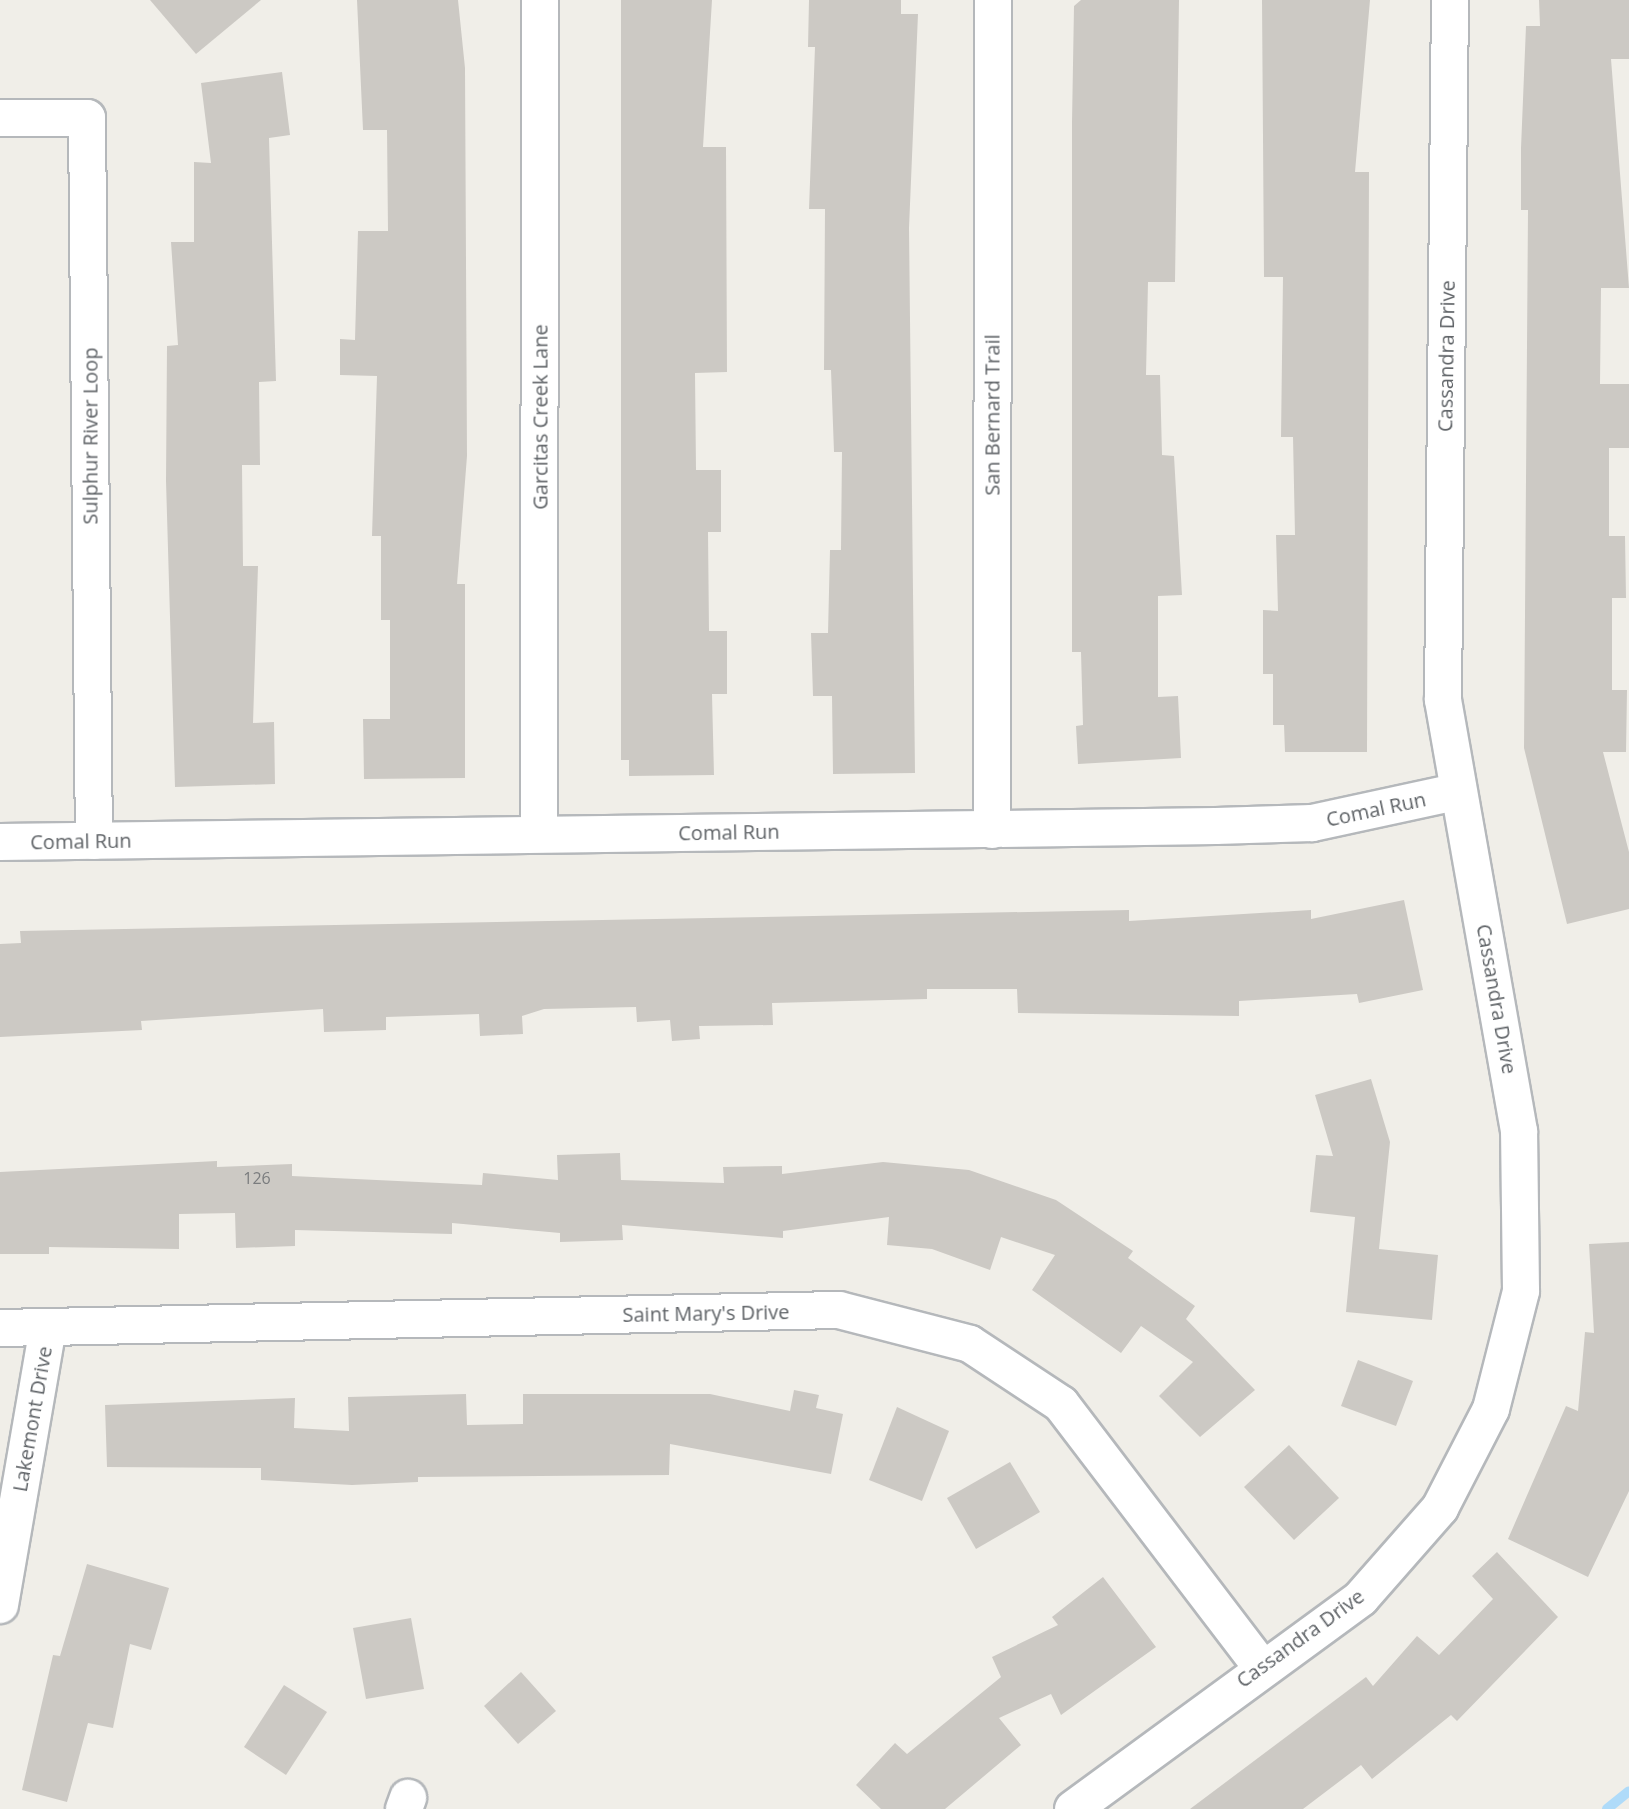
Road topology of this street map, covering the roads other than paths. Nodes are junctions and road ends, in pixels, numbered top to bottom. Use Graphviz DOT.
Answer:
graph roads {
  1 [pos="540,0"];
  2 [pos="993,0"];
  3 [pos="1450,0"];
  4 [pos="0,118"];
  5 [pos="1455,792"];
  6 [pos="992,830"];
  7 [pos="539,834"];
  8 [pos="94,841"];
  9 [pos="0,842"];
  10 [pos="0,1328"];
  11 [pos="48,1328"];
  12 [pos="0,1605"];
  13 [pos="1260,1665"];
  14 [pos="1073,1809"];
  1 -- 7 [label="street, Garcitas Creek Lane"];
  2 -- 6 [label="street, San Bernard Trail"];
  3 -- 5 [label="street, Cassandra Drive"];
  4 -- 8 [label="street, Sulphur River Loop"];
  5 -- 6 [label="street, Comal Run"];
  5 -- 13 [label="street, Cassandra Drive"];
  6 -- 7 [label="street, Comal Run"];
  7 -- 8 [label="street, Comal Run"];
  8 -- 9 [label="street, Comal Run"];
  10 -- 11 [label="street, Saint Mary's Drive"];
  11 -- 12 [label="street, Lakemont Drive"];
  11 -- 13 [label="street, Saint Mary's Drive"];
  13 -- 14 [label="street, Cassandra Drive"];
}
